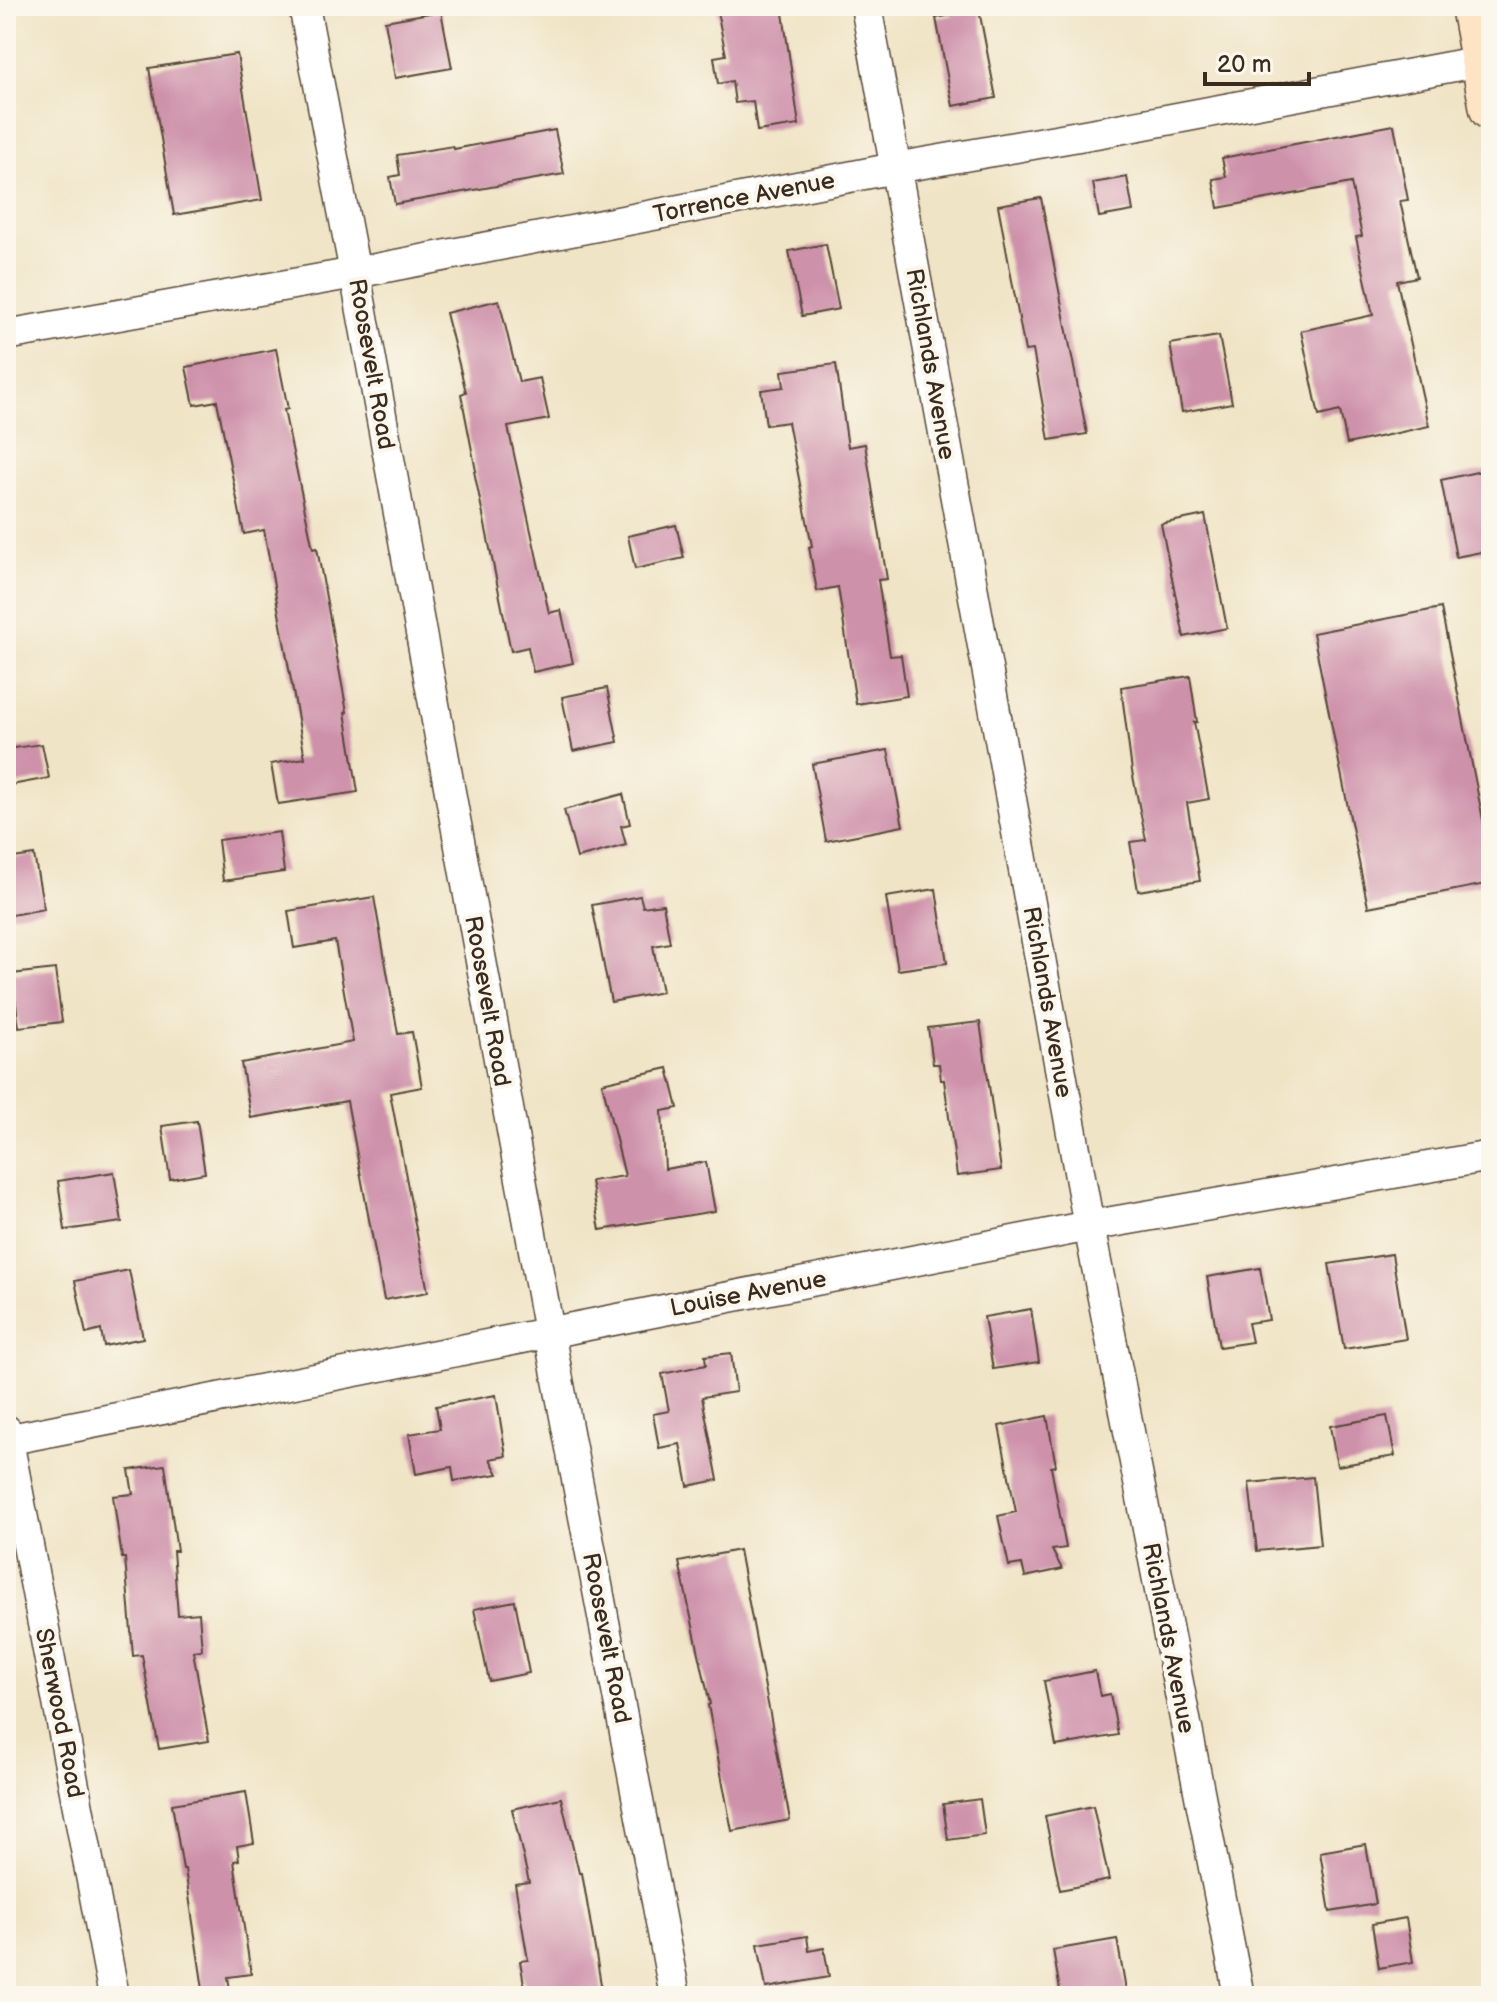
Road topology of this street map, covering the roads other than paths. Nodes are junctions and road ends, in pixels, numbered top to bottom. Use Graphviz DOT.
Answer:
graph roads {
  1 [pos="304,6"];
  2 [pos="866,6"];
  3 [pos="1472,6"];
  4 [pos="1481,61"];
  5 [pos="1491,109"];
  6 [pos="895,168"];
  7 [pos="355,273"];
  8 [pos="6,335"];
  9 [pos="1491,1156"];
  10 [pos="1089,1226"];
  11 [pos="549,1332"];
  12 [pos="7,1436"];
  13 [pos="114,1996"];
  14 [pos="675,1996"];
  15 [pos="1239,1996"];
  1 -- 7 [label="street, Roosevelt Road"];
  2 -- 6 [label="street, Richlands Avenue"];
  3 -- 4 [label="main road"];
  4 -- 5 [label="main road"];
  4 -- 6 [label="street, Torrence Avenue"];
  6 -- 7 [label="street, Torrence Avenue"];
  6 -- 10 [label="street, Richlands Avenue"];
  7 -- 8 [label="street, Torrence Avenue"];
  7 -- 11 [label="street, Roosevelt Road"];
  9 -- 10 [label="street, Louise Avenue"];
  10 -- 11 [label="street, Louise Avenue"];
  10 -- 15 [label="street, Richlands Avenue"];
  11 -- 12 [label="street, Louise Avenue"];
  11 -- 14 [label="street, Roosevelt Road"];
  12 -- 13 [label="street, Sherwood Road"];
}
